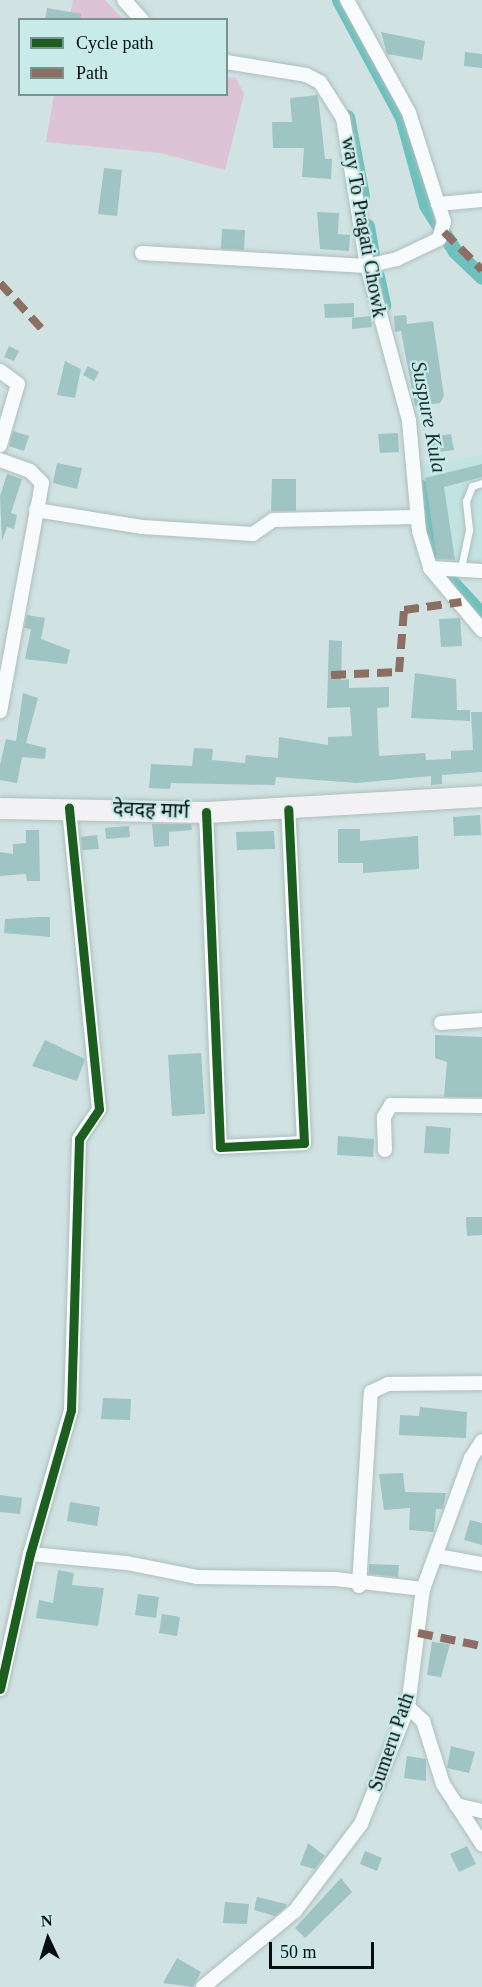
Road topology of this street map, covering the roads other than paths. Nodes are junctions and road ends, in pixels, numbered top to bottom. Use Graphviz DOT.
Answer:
graph roads {
  1 [pos="124,0"];
  2 [pos="347,0"];
  3 [pos="140,18"];
  4 [pos="228,62"];
  5 [pos="482,200"];
  6 [pos="438,204"];
  7 [pos="142,253"];
  8 [pos="367,266"];
  9 [pos="0,370"];
  10 [pos="0,445"];
  11 [pos="0,460"];
  12 [pos="482,483"];
  13 [pos="36,510"];
  14 [pos="416,517"];
  15 [pos="430,568"];
  16 [pos="461,568"];
  17 [pos="482,571"];
  18 [pos="482,630"];
  19 [pos="0,711"];
  20 [pos="482,796"];
  21 [pos="69,807"];
  22 [pos="0,808"];
  23 [pos="288,809"];
  24 [pos="206,812"];
  25 [pos="482,1020"];
  26 [pos="441,1023"];
  27 [pos="482,1106"];
  28 [pos="385,1150"];
  29 [pos="482,1383"];
  30 [pos="482,1441"];
  31 [pos="476,1460"];
  32 [pos="30,1554"];
  33 [pos="437,1556"];
  34 [pos="482,1564"];
  35 [pos="359,1586"];
  36 [pos="423,1589"];
  37 [pos="0,1689"];
  38 [pos="408,1707"];
  39 [pos="456,1804"];
  40 [pos="482,1812"];
  41 [pos="482,1844"];
  42 [pos="203,1987"];
  1 -- 3 [label="street"];
  2 -- 6 [label="street"];
  4 -- 8 [label="street, way To Pragati Chowk"];
  5 -- 6 [label="street"];
  6 -- 8 [label="street"];
  7 -- 8 [label="street"];
  8 -- 14 [label="street, way To Pragati Chowk"];
  9 -- 10 [label="street"];
  11 -- 13 [label="street"];
  12 -- 16 [label="lane"];
  13 -- 14 [label="street"];
  13 -- 19 [label="street"];
  14 -- 15 [label="street, way To Pragati Chowk"];
  15 -- 16 [label="street"];
  15 -- 18 [label="street, way To Pragati Chowk"];
  16 -- 17 [label="street"];
  20 -- 23 [label="main road, देवदह मार्ग"];
  21 -- 22 [label="main road, देवदह मार्ग"];
  21 -- 24 [label="main road, देवदह मार्ग"];
  21 -- 32 [label="street"];
  23 -- 24 [label="main road, देवदह मार्ग"];
  23 -- 24 [label="street"];
  25 -- 26 [label="street"];
  27 -- 28 [label="street"];
  29 -- 35 [label="street"];
  30 -- 31 [label="street, Sumeru Path"];
  31 -- 33 [label="street, Sumeru Path"];
  32 -- 35 [label="street"];
  32 -- 37 [label="street"];
  33 -- 34 [label="street"];
  33 -- 36 [label="street, Sumeru Path"];
  35 -- 36 [label="street"];
  36 -- 38 [label="street, Sumeru Path"];
  38 -- 39 [label="street"];
  38 -- 42 [label="street, Sumeru Path"];
  39 -- 40 [label="street"];
  39 -- 41 [label="street"];
}
